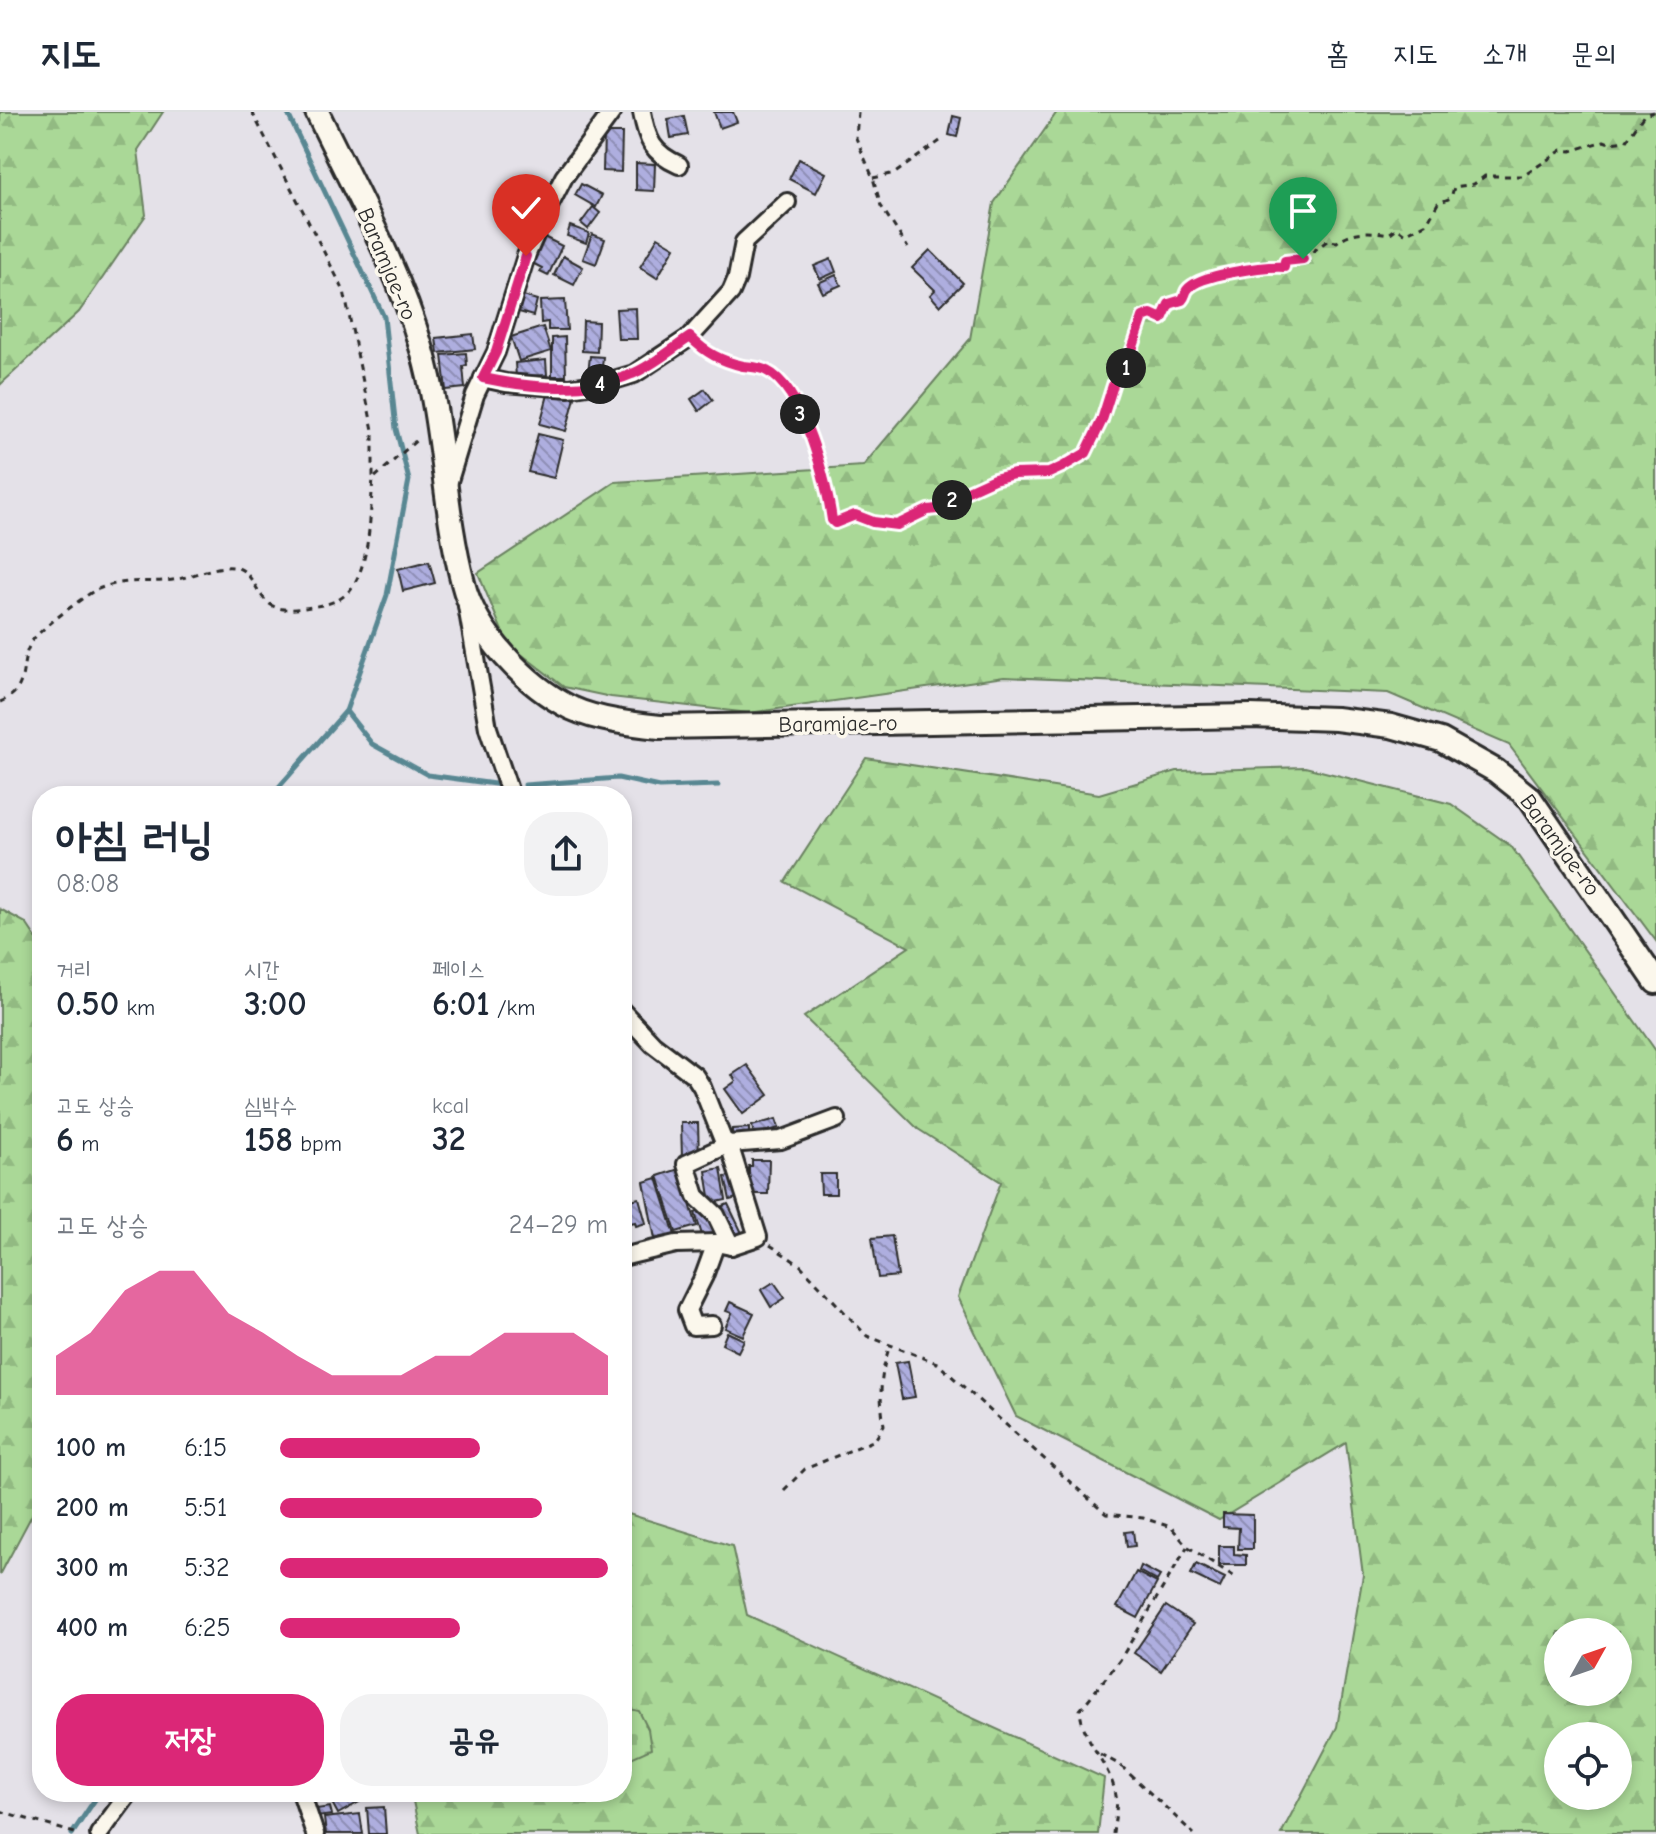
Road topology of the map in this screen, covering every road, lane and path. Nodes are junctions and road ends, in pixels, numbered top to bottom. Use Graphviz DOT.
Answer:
graph roads {
  1 [pos="252,112"];
  2 [pos="317,112"];
  3 [pos="612,112"];
  4 [pos="642,112"];
  5 [pos="858,112"];
  6 [pos="1654,112"];
  7 [pos="940,141"];
  8 [pos="679,165"];
  9 [pos="873,178"];
  10 [pos="787,202"];
  11 [pos="908,248"];
  12 [pos="690,337"];
  13 [pos="483,378"];
  14 [pos="410,445"];
  15 [pos="373,479"];
  16 [pos="446,491"];
  17 [pos="463,585"];
  18 [pos="0,702"];
  19 [pos="508,786"];
  20 [pos="1656,982"];
  21 [pos="632,1022"];
  22 [pos="837,1119"];
  23 [pos="729,1144"];
  24 [pos="758,1237"];
  25 [pos="724,1244"];
  26 [pos="632,1255"];
  27 [pos="712,1325"];
  28 [pos="890,1345"];
  29 [pos="784,1490"];
  30 [pos="1187,1546"];
  31 [pos="1235,1577"];
  32 [pos="1099,1754"];
  33 [pos="123,1802"];
  34 [pos="304,1802"];
  35 [pos="2,1812"];
  36 [pos="0,1819"];
  37 [pos="78,1834"];
  38 [pos="99,1834"];
  39 [pos="315,1834"];
  40 [pos="1113,1834"];
  41 [pos="1194,1834"];
  1 -- 15 [label="path"];
  2 -- 16 [label="street, Baramjae-ro"];
  3 -- 13 [label="street"];
  4 -- 8 [label="street"];
  5 -- 9 [label="path"];
  6 -- 12 [label="path"];
  7 -- 9 [label="path"];
  9 -- 11 [label="path"];
  10 -- 12 [label="street"];
  12 -- 13 [label="street"];
  13 -- 16 [label="street"];
  14 -- 15 [label="path"];
  15 -- 18 [label="path"];
  16 -- 17 [label="street, Baramjae-ro"];
  17 -- 19 [label="street"];
  17 -- 20 [label="street, Baramjae-ro"];
  21 -- 23 [label="street"];
  22 -- 23 [label="street"];
  23 -- 24 [label="street"];
  23 -- 25 [label="street"];
  24 -- 25 [label="street"];
  24 -- 28 [label="path"];
  25 -- 26 [label="street"];
  25 -- 27 [label="street"];
  28 -- 29 [label="path"];
  28 -- 30 [label="path"];
  30 -- 31 [label="path"];
  30 -- 32 [label="path"];
  32 -- 40 [label="path"];
  32 -- 41 [label="path"];
  33 -- 38 [label="street"];
  34 -- 39 [label="street"];
  35 -- 36 [label="path"];
  35 -- 37 [label="path"];
}
